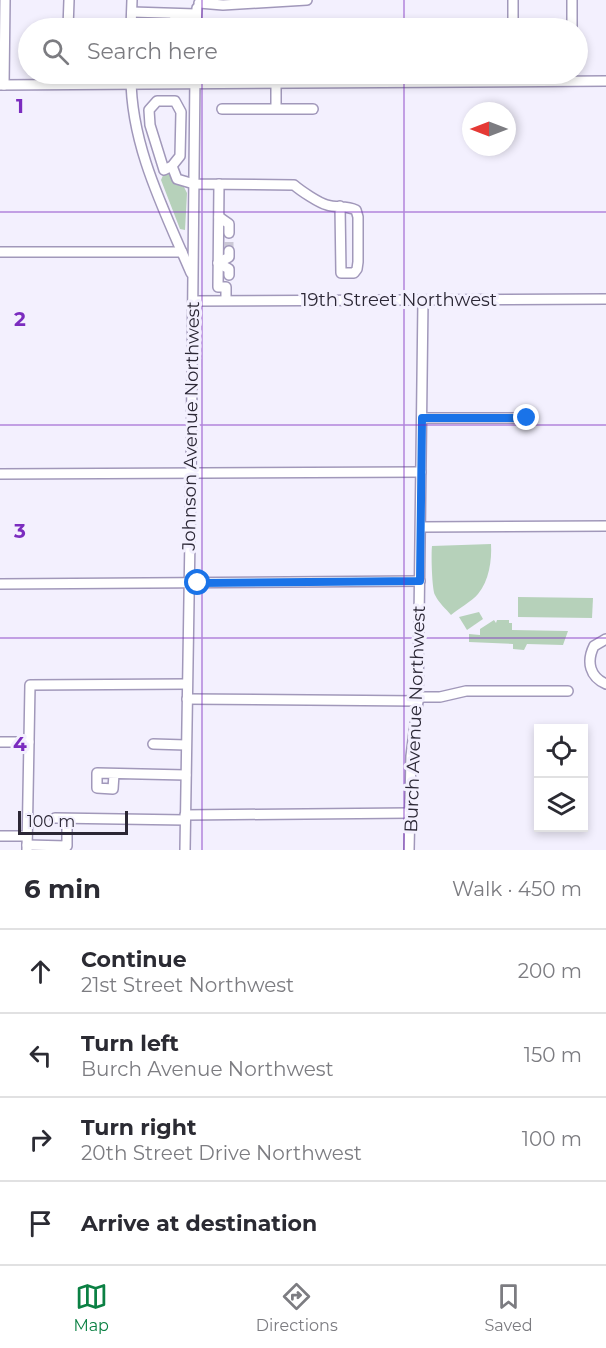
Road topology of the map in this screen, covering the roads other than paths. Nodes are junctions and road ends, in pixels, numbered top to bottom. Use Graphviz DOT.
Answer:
graph roads {
  1 [pos="5,0"];
  2 [pos="69,0"];
  3 [pos="132,0"];
  4 [pos="307,0"];
  5 [pos="513,0"];
  6 [pos="572,0"];
  7 [pos="199,1"];
  8 [pos="132,12"];
  9 [pos="175,14"];
  10 [pos="196,14"];
  11 [pos="68,18"];
  12 [pos="132,18"];
  13 [pos="175,18"];
  14 [pos="196,18"];
  15 [pos="513,18"];
  16 [pos="572,18"];
  17 [pos="588,79"];
  18 [pos="606,81"];
  19 [pos="18,84"];
  20 [pos="131,84"];
  21 [pos="195,84"];
  22 [pos="276,84"];
  23 [pos="2,85"];
  24 [pos="276,108"];
  25 [pos="222,109"];
  26 [pos="313,109"];
  27 [pos="150,124"];
  28 [pos="136,128"];
  29 [pos="168,168"];
  30 [pos="151,176"];
  31 [pos="194,184"];
  32 [pos="219,184"];
  33 [pos="340,206"];
  34 [pos="219,217"];
  35 [pos="229,233"];
  36 [pos="229,251"];
  37 [pos="0,252"];
  38 [pos="182,252"];
  39 [pos="218,263"];
  40 [pos="193,277"];
  41 [pos="228,280"];
  42 [pos="606,299"];
  43 [pos="226,300"];
  44 [pos="423,300"];
  45 [pos="193,301"];
  46 [pos="422,418"];
  47 [pos="527,418"];
  48 [pos="421,472"];
  49 [pos="0,474"];
  50 [pos="191,474"];
  51 [pos="606,526"];
  52 [pos="421,527"];
  53 [pos="420,581"];
  54 [pos="189,583"];
  55 [pos="0,584"];
  56 [pos="606,639"];
  57 [pos="188,684"];
  58 [pos="606,684"];
  59 [pos="568,691"];
  60 [pos="188,699"];
  61 [pos="418,699"];
  62 [pos="0,742"];
  63 [pos="29,742"];
  64 [pos="153,744"];
  65 [pos="186,745"];
  66 [pos="114,774"];
  67 [pos="186,775"];
  68 [pos="410,813"];
  69 [pos="55,818"];
  70 [pos="185,818"];
  71 [pos="67,819"];
  72 [pos="0,836"];
  73 [pos="27,844"];
  74 [pos="185,850"];
  75 [pos="409,850"];
  1 -- 23 [label="street"];
  2 -- 11 [label="street"];
  3 -- 8 [label="street"];
  4 -- 7 [label="street"];
  5 -- 15 [label="street"];
  6 -- 16 [label="street"];
  7 -- 10 [label="street"];
  8 -- 9 [label="street"];
  8 -- 12 [label="street"];
  9 -- 10 [label="street"];
  9 -- 13 [label="street"];
  10 -- 14 [label="street"];
  17 -- 18 [label="street"];
  19 -- 23 [label="street"];
  20 -- 28 [label="street"];
  21 -- 31 [label="street, Johnson Avenue Northwest"];
  22 -- 24 [label="street"];
  24 -- 25 [label="street"];
  24 -- 26 [label="street"];
  27 -- 28 [label="street"];
  27 -- 29 [label="street"];
  27 -- 29 [label="street"];
  28 -- 30 [label="street"];
  29 -- 30 [label="street"];
  29 -- 31 [label="street"];
  30 -- 38 [label="street"];
  31 -- 32 [label="street"];
  31 -- 40 [label="street, Johnson Avenue Northwest"];
  32 -- 33 [label="street"];
  32 -- 34 [label="street"];
  33 -- 33 [label="street"];
  34 -- 35 [label="street"];
  34 -- 39 [label="street"];
  36 -- 39 [label="street"];
  37 -- 38 [label="street"];
  38 -- 40 [label="street"];
  39 -- 41 [label="street"];
  39 -- 41 [label="street"];
  40 -- 45 [label="street, Johnson Avenue Northwest"];
  41 -- 43 [label="street"];
  42 -- 44 [label="street, 19th Street Northwest"];
  43 -- 44 [label="street, 19th Street Northwest"];
  43 -- 45 [label="street, 19th Street Northwest"];
  44 -- 46 [label="street, Burch Avenue Northwest"];
  45 -- 50 [label="street, Johnson Avenue Northwest"];
  46 -- 47 [label="street"];
  46 -- 48 [label="street, Burch Avenue Northwest"];
  48 -- 50 [label="street"];
  48 -- 52 [label="street, Burch Avenue Northwest"];
  49 -- 50 [label="street"];
  50 -- 54 [label="street, Johnson Avenue Northwest"];
  51 -- 52 [label="street"];
  52 -- 53 [label="street, Burch Avenue Northwest"];
  53 -- 54 [label="street"];
  53 -- 61 [label="street, Burch Avenue Northwest"];
  54 -- 55 [label="street"];
  54 -- 57 [label="street, Johnson Avenue Northwest"];
  56 -- 58 [label="street"];
  57 -- 60 [label="street, Johnson Avenue Northwest"];
  57 -- 63 [label="street"];
  59 -- 61 [label="street"];
  60 -- 61 [label="street"];
  60 -- 65 [label="street, Johnson Avenue Northwest"];
  61 -- 68 [label="street, Burch Avenue Northwest"];
  62 -- 63 [label="street"];
  63 -- 73 [label="street"];
  64 -- 65 [label="street"];
  65 -- 67 [label="street, Johnson Avenue Northwest"];
  66 -- 67 [label="street"];
  67 -- 70 [label="street, Johnson Avenue Northwest"];
  68 -- 70 [label="street"];
  68 -- 75 [label="street, Burch Avenue Northwest"];
  69 -- 71 [label="street"];
  70 -- 71 [label="street"];
  70 -- 74 [label="street, Johnson Avenue Northwest"];
  71 -- 73 [label="street"];
  72 -- 73 [label="street"];
}
